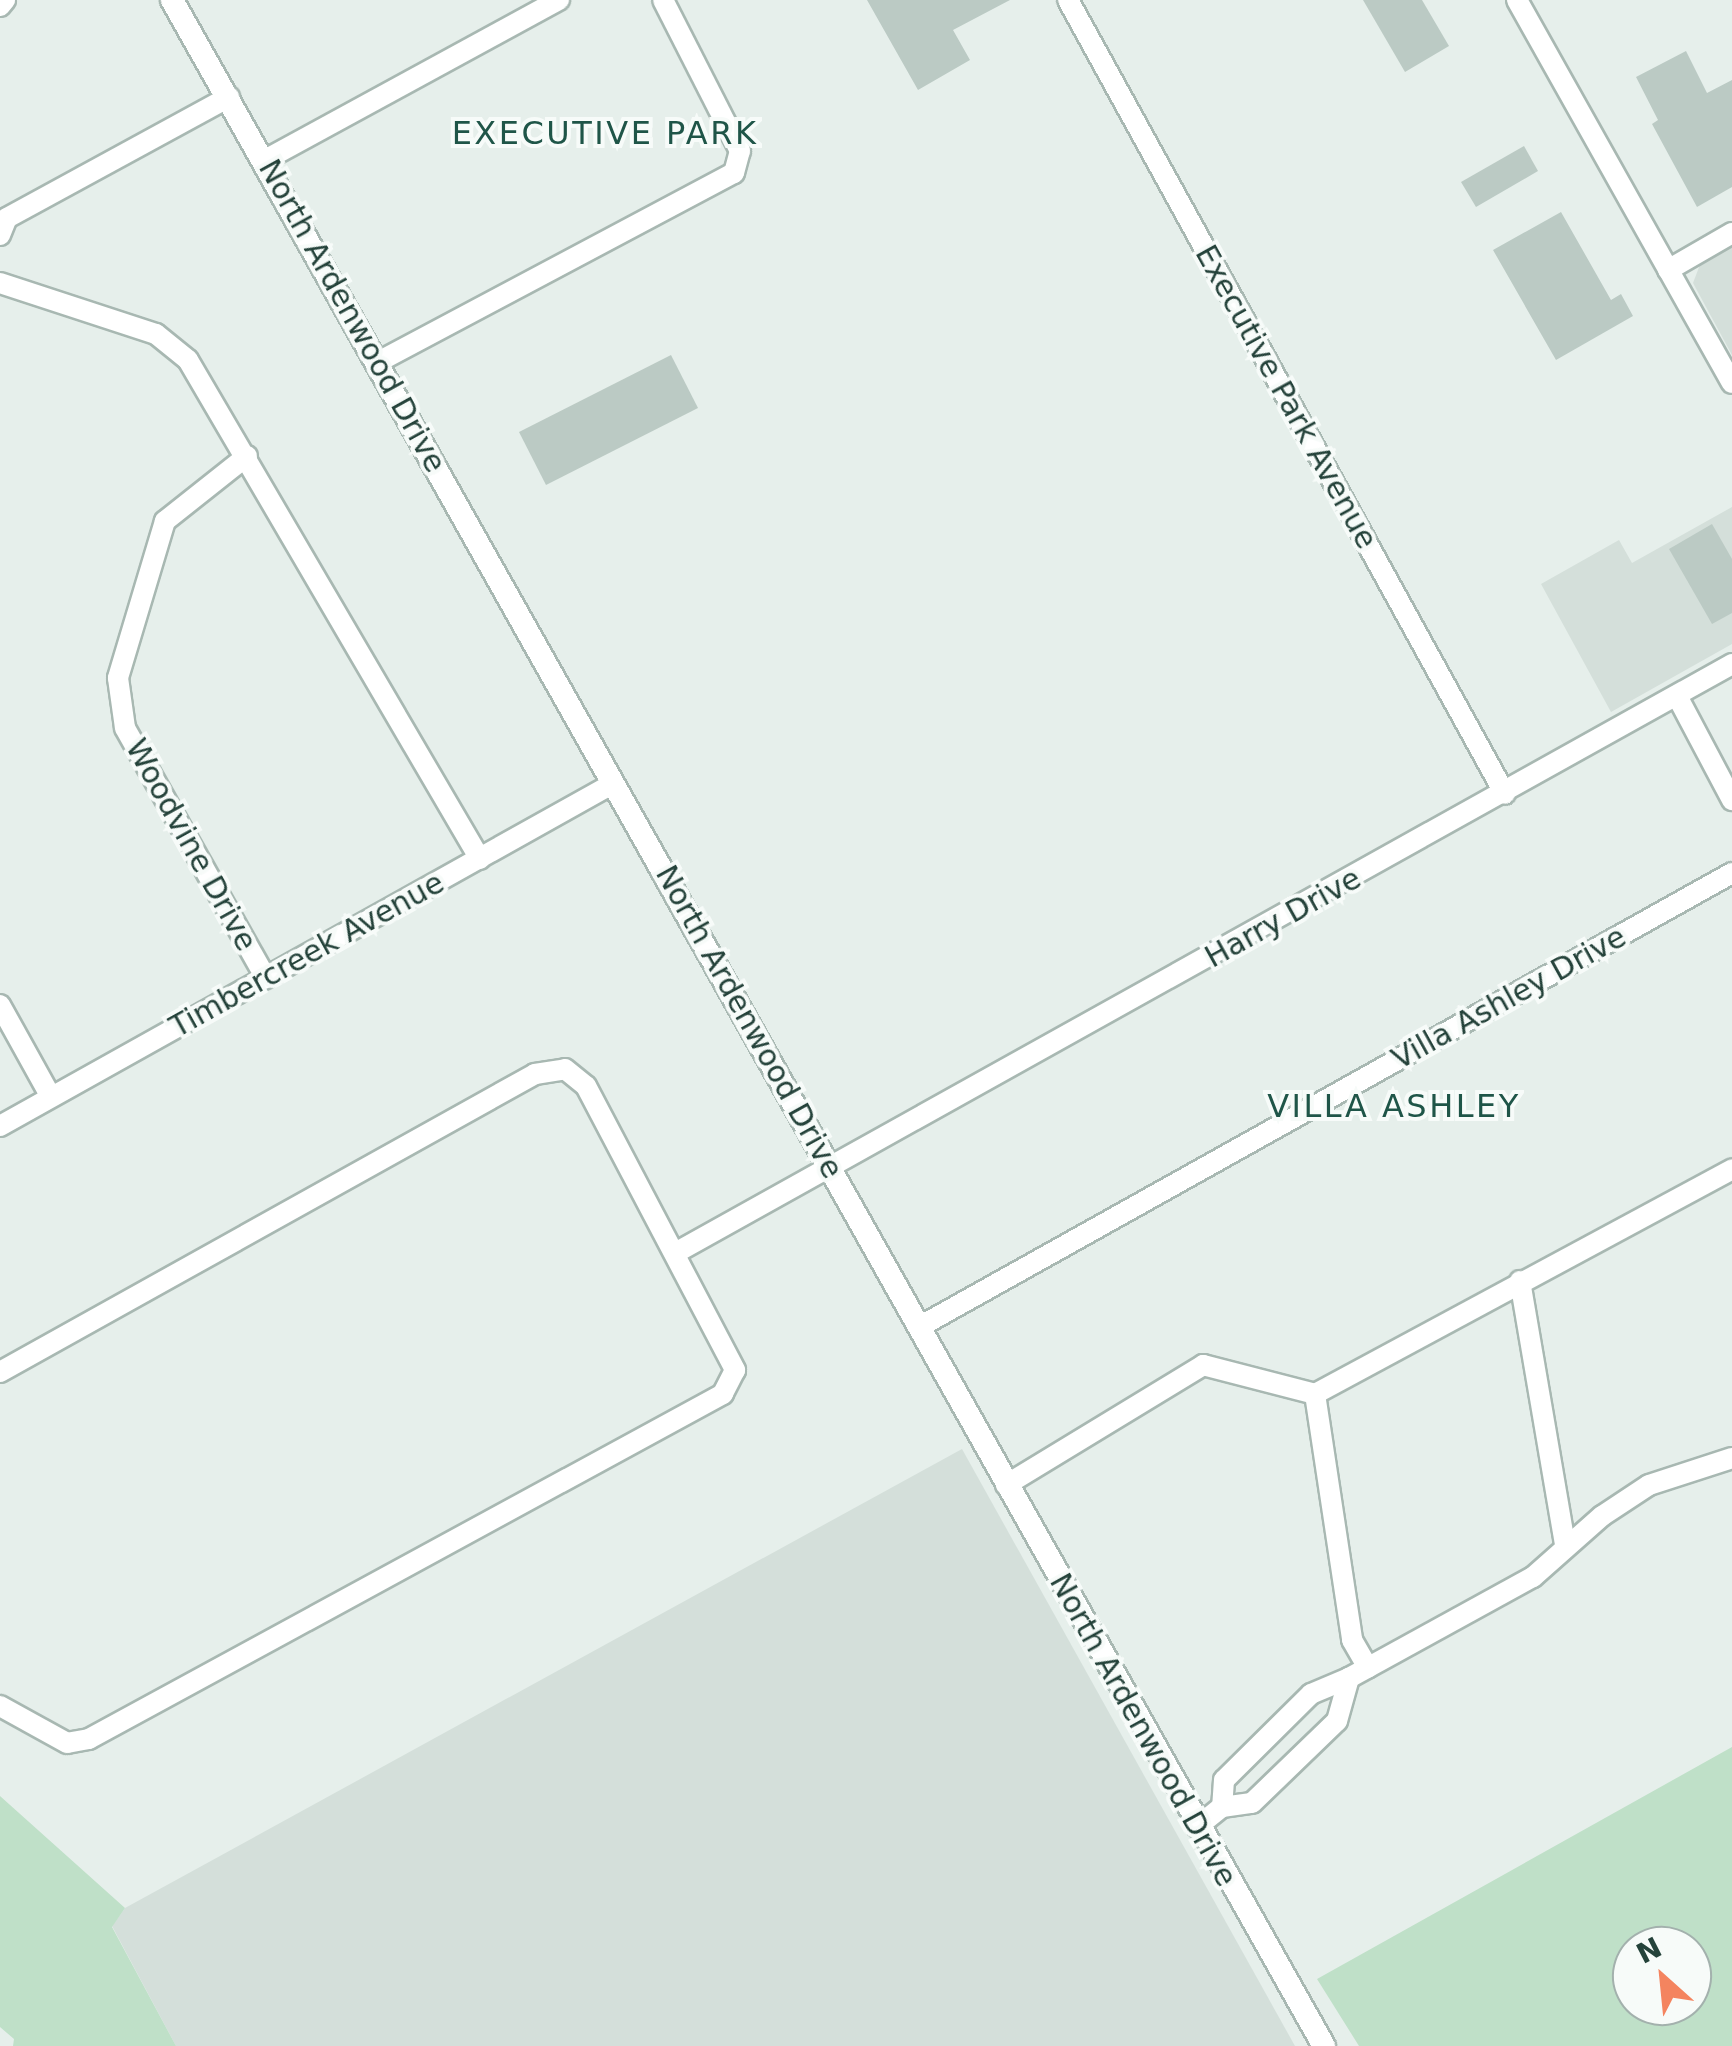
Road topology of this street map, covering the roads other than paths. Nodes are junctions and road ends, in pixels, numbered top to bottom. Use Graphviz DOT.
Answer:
graph roads {
  1 [pos="5,0"];
  2 [pos="172,0"];
  3 [pos="559,0"];
  4 [pos="663,0"];
  5 [pos="1068,0"];
  6 [pos="1517,0"];
  7 [pos="0,6"];
  8 [pos="229,97"];
  9 [pos="265,160"];
  10 [pos="1732,233"];
  11 [pos="0,235"];
  12 [pos="1668,270"];
  13 [pos="0,283"];
  14 [pos="378,362"];
  15 [pos="1732,383"];
  16 [pos="246,456"];
  17 [pos="1732,664"];
  18 [pos="1677,696"];
  19 [pos="614,783"];
  20 [pos="1505,794"];
  21 [pos="1732,800"];
  22 [pos="480,859"];
  23 [pos="1732,873"];
  24 [pos="266,978"];
  25 [pos="0,1005"];
  26 [pos="50,1098"];
  27 [pos="0,1126"];
  28 [pos="832,1168"];
  29 [pos="1732,1169"];
  30 [pos="677,1252"];
  31 [pos="1520,1281"];
  32 [pos="919,1327"];
  33 [pos="0,1372"];
  34 [pos="1316,1394"];
  35 [pos="1732,1458"];
  36 [pos="1006,1485"];
  37 [pos="1565,1545"];
  38 [pos="1359,1672"];
  39 [pos="0,1706"];
  40 [pos="1222,1807"];
  41 [pos="1196,1826"];
  42 [pos="1324,2046"];
  1 -- 7 [label="street"];
  2 -- 8 [label="street, North Ardenwood Drive"];
  3 -- 9 [label="street"];
  4 -- 14 [label="street"];
  5 -- 20 [label="street, Executive Park Avenue"];
  6 -- 12 [label="street"];
  8 -- 9 [label="street, North Ardenwood Drive"];
  8 -- 11 [label="street"];
  9 -- 14 [label="street, North Ardenwood Drive"];
  10 -- 12 [label="street"];
  12 -- 15 [label="street"];
  13 -- 16 [label="street"];
  14 -- 19 [label="street, North Ardenwood Drive"];
  16 -- 22 [label="street"];
  16 -- 24 [label="street, Woodvine Drive"];
  17 -- 18 [label="street, Harry Drive"];
  18 -- 20 [label="street, Harry Drive"];
  18 -- 21 [label="street"];
  19 -- 22 [label="street, Timbercreek Avenue"];
  19 -- 28 [label="street, North Ardenwood Drive"];
  20 -- 28 [label="street, Harry Drive"];
  22 -- 24 [label="street, Timbercreek Avenue"];
  23 -- 32 [label="street, Villa Ashley Drive"];
  24 -- 26 [label="street, Timbercreek Avenue"];
  25 -- 26 [label="street"];
  26 -- 27 [label="street, Timbercreek Avenue"];
  28 -- 30 [label="street, Harry Drive"];
  28 -- 32 [label="street, North Ardenwood Drive"];
  29 -- 31 [label="street"];
  30 -- 33 [label="street"];
  30 -- 39 [label="street"];
  31 -- 34 [label="street"];
  31 -- 37 [label="street"];
  32 -- 36 [label="street, North Ardenwood Drive"];
  34 -- 36 [label="street"];
  34 -- 38 [label="street"];
  35 -- 37 [label="street"];
  36 -- 41 [label="street, North Ardenwood Drive"];
  37 -- 38 [label="street"];
  38 -- 40 [label="street"];
  38 -- 40 [label="street"];
  40 -- 41 [label="street"];
  41 -- 42 [label="street, North Ardenwood Drive"];
}
